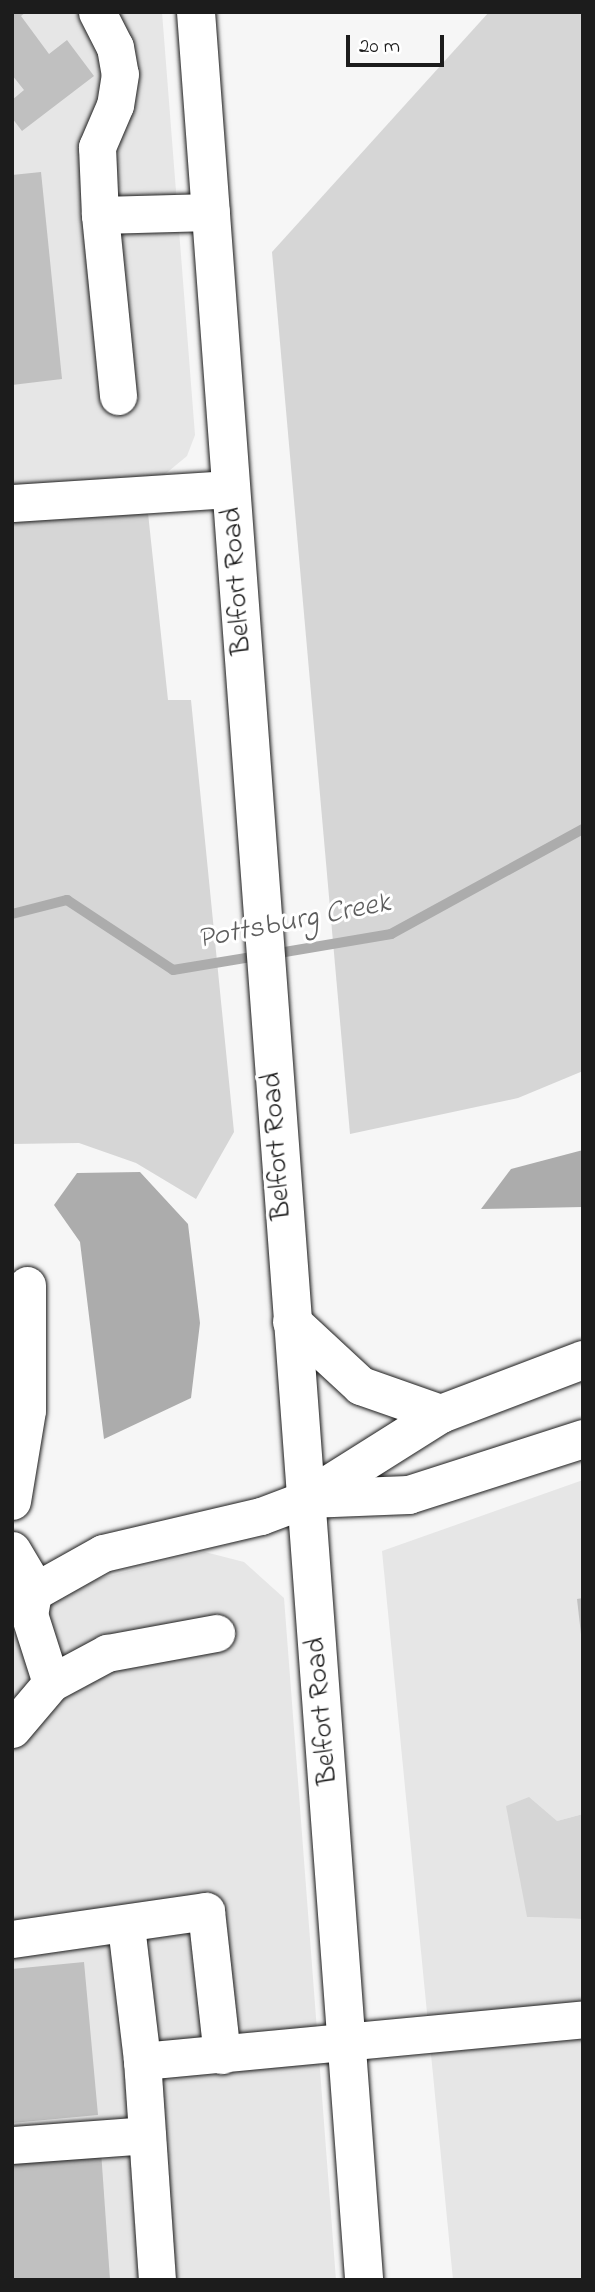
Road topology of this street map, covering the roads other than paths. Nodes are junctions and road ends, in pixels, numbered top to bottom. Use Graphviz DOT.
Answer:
graph roads {
  1 [pos="97,12"];
  2 [pos="196,12"];
  3 [pos="211,212"];
  4 [pos="100,215"];
  5 [pos="118,396"];
  6 [pos="231,489"];
  7 [pos="12,503"];
  8 [pos="27,1285"];
  9 [pos="292,1322"];
  10 [pos="583,1360"];
  11 [pos="441,1414"];
  12 [pos="583,1439"];
  13 [pos="306,1499"];
  14 [pos="12,1501"];
  15 [pos="12,1550"];
  16 [pos="23,1595"];
  17 [pos="216,1633"];
  18 [pos="51,1683"];
  19 [pos="12,1729"];
  20 [pos="126,1926"];
  21 [pos="12,1939"];
  22 [pos="583,2020"];
  23 [pos="350,2045"];
  24 [pos="222,2055"];
  25 [pos="142,2061"];
  26 [pos="147,2135"];
  27 [pos="12,2146"];
  28 [pos="157,2280"];
  29 [pos="364,2280"];
  1 -- 4 [label="street"];
  2 -- 3 [label="main road, Belfort Road"];
  3 -- 4 [label="street"];
  3 -- 6 [label="main road, Belfort Road"];
  4 -- 5 [label="street"];
  6 -- 7 [label="street"];
  6 -- 9 [label="main road, Belfort Road"];
  8 -- 14 [label="street"];
  9 -- 11 [label="main road"];
  9 -- 13 [label="main road, Belfort Road"];
  10 -- 11 [label="main road"];
  11 -- 13 [label="main road"];
  12 -- 13 [label="main road"];
  13 -- 16 [label="street"];
  13 -- 23 [label="main road, Belfort Road"];
  15 -- 16 [label="street"];
  16 -- 18 [label="street"];
  17 -- 18 [label="street"];
  18 -- 19 [label="street"];
  20 -- 21 [label="street"];
  20 -- 24 [label="street"];
  20 -- 25 [label="street"];
  22 -- 23 [label="street"];
  23 -- 24 [label="street"];
  23 -- 29 [label="main road, Belfort Road"];
  24 -- 25 [label="street"];
  25 -- 26 [label="street"];
  26 -- 27 [label="street"];
  26 -- 28 [label="street"];
}
